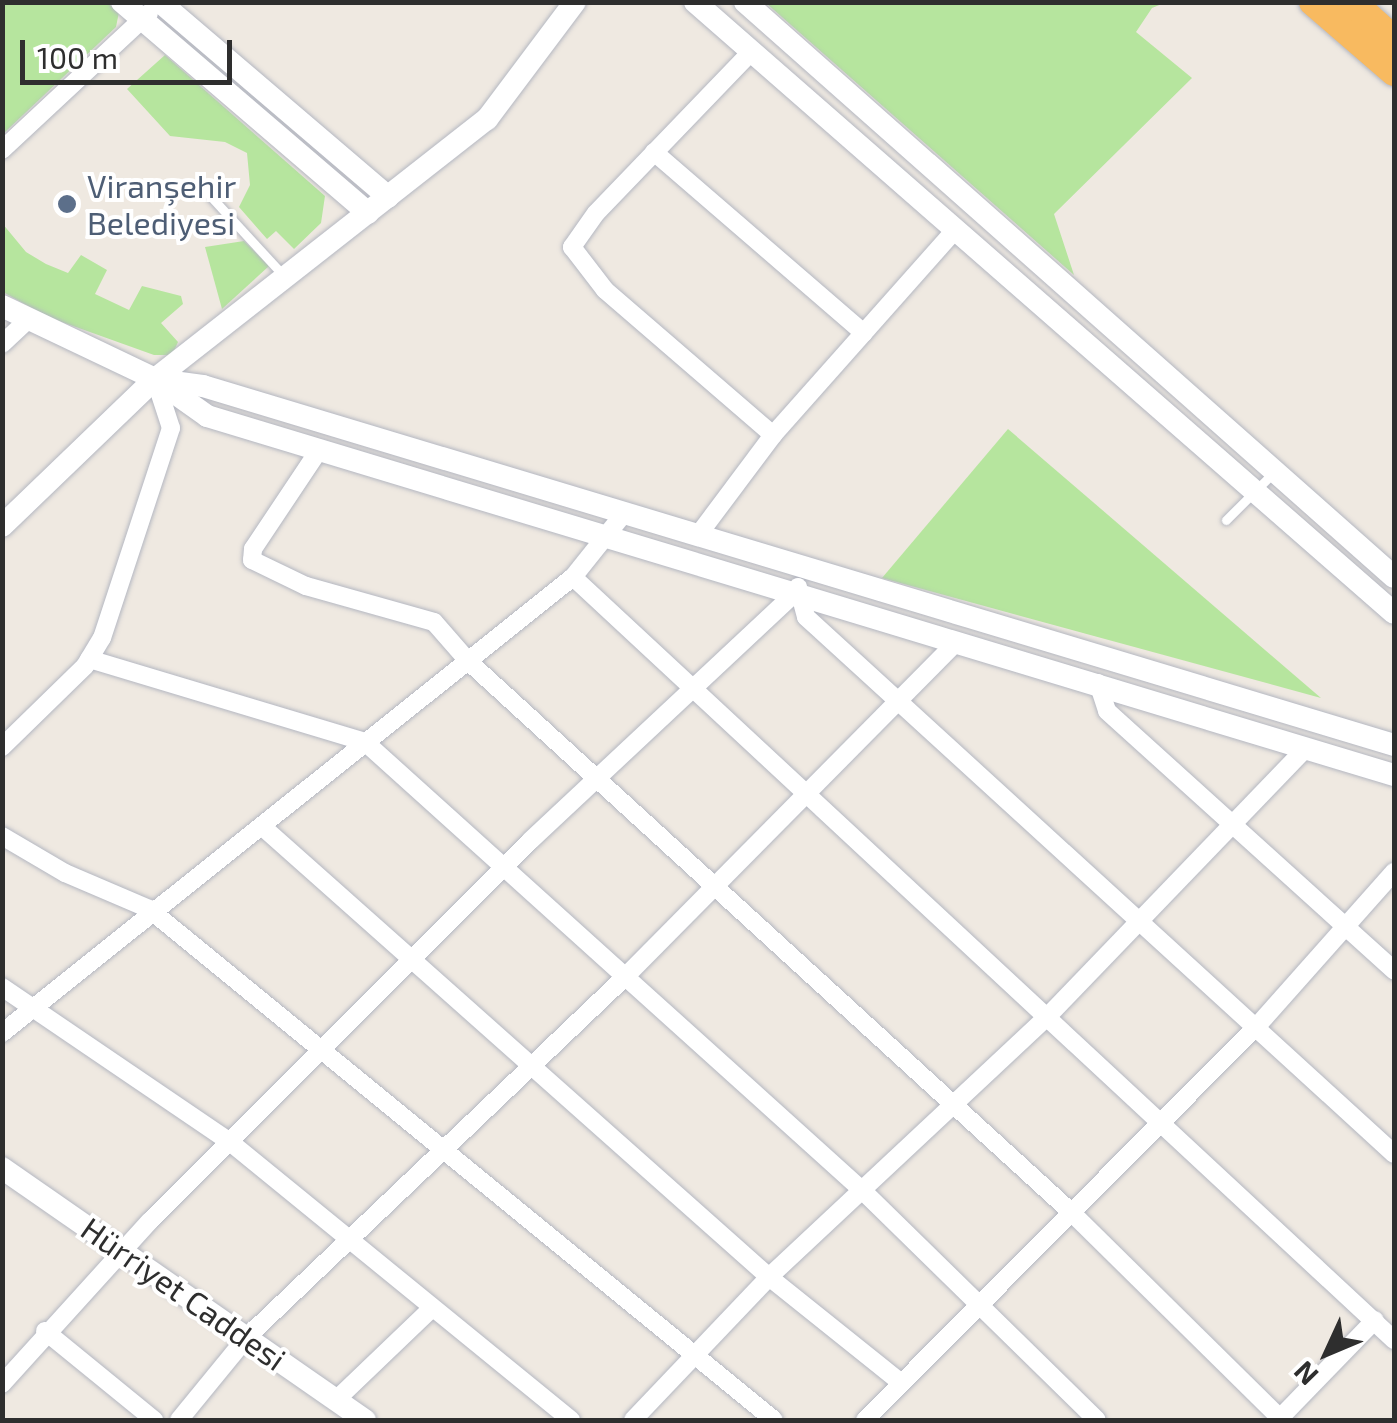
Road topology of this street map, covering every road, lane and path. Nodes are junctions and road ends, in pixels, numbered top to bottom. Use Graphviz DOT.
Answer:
graph roads {
  1 [pos="122,2"];
  2 [pos="575,2"];
  3 [pos="695,2"];
  4 [pos="745,2"];
  5 [pos="1313,2"];
  6 [pos="1352,2"];
  7 [pos="160,3"];
  8 [pos="142,20"];
  9 [pos="1394,40"];
  10 [pos="751,52"];
  11 [pos="1394,72"];
  12 [pos="2,150"];
  13 [pos="654,152"];
  14 [pos="204,189"];
  15 [pos="388,197"];
  16 [pos="368,213"];
  17 [pos="955,230"];
  18 [pos="285,278"];
  19 [pos="2,306"];
  20 [pos="28,320"];
  21 [pos="864,333"];
  22 [pos="2,344"];
  23 [pos="154,379"];
  24 [pos="773,435"];
  25 [pos="320,450"];
  26 [pos="1274,472"];
  27 [pos="1256,491"];
  28 [pos="624,512"];
  29 [pos="1226,520"];
  30 [pos="2,526"];
  31 [pos="700,534"];
  32 [pos="611,537"];
  33 [pos="809,566"];
  34 [pos="573,577"];
  35 [pos="1394,577"];
  36 [pos="795,593"];
  37 [pos="1394,612"];
  38 [pos="956,642"];
  39 [pos="89,659"];
  40 [pos="468,661"];
  41 [pos="1098,683"];
  42 [pos="690,689"];
  43 [pos="901,703"];
  44 [pos="365,742"];
  45 [pos="1394,745"];
  46 [pos="2,747"];
  47 [pos="1305,749"];
  48 [pos="1394,775"];
  49 [pos="600,777"];
  50 [pos="811,794"];
  51 [pos="1233,824"];
  52 [pos="265,829"];
  53 [pos="2,836"];
  54 [pos="505,868"];
  55 [pos="1394,872"];
  56 [pos="714,884"];
  57 [pos="149,909"];
  58 [pos="1141,920"];
  59 [pos="1348,926"];
  60 [pos="416,960"];
  61 [pos="1394,970"];
  62 [pos="626,976"];
  63 [pos="2,986"];
  64 [pos="36,1006"];
  65 [pos="1048,1016"];
  66 [pos="1258,1026"];
  67 [pos="2,1032"];
  68 [pos="324,1053"];
  69 [pos="531,1067"];
  70 [pos="953,1102"];
  71 [pos="1162,1124"];
  72 [pos="230,1142"];
  73 [pos="442,1149"];
  74 [pos="1394,1154"];
  75 [pos="2,1168"];
  76 [pos="862,1191"];
  77 [pos="1072,1213"];
  78 [pos="347,1241"];
  79 [pos="123,1248"];
  80 [pos="770,1277"];
  81 [pos="977,1306"];
  82 [pos="431,1308"];
  83 [pos="1375,1320"];
  84 [pos="45,1331"];
  85 [pos="247,1337"];
  86 [pos="1394,1340"];
  87 [pos="692,1357"];
  88 [pos="900,1382"];
  89 [pos="2,1384"];
  90 [pos="336,1400"];
  91 [pos="878,1406"];
  92 [pos="154,1420"];
  93 [pos="179,1420"];
  94 [pos="365,1420"];
  95 [pos="572,1420"];
  96 [pos="633,1420"];
  97 [pos="774,1420"];
  98 [pos="865,1420"];
  99 [pos="895,1420"];
  100 [pos="1096,1420"];
  101 [pos="1280,1420"];
  1 -- 8 [label="street"];
  2 -- 15 [label="street"];
  3 -- 10 [label="street"];
  4 -- 26 [label="street"];
  5 -- 11 [label="highway"];
  6 -- 9 [label="highway"];
  7 -- 8 [label="street"];
  7 -- 15 [label="street"];
  8 -- 12 [label="street"];
  8 -- 16 [label="street"];
  10 -- 13 [label="street"];
  10 -- 17 [label="street"];
  13 -- 21 [label="street"];
  13 -- 24 [label="street"];
  14 -- 18 [label="lane"];
  15 -- 16 [label="street"];
  16 -- 18 [label="street"];
  17 -- 21 [label="street"];
  17 -- 27 [label="street"];
  18 -- 23 [label="street"];
  19 -- 20 [label="street"];
  20 -- 22 [label="street"];
  20 -- 23 [label="street"];
  21 -- 24 [label="street"];
  23 -- 25 [label="street"];
  23 -- 28 [label="street"];
  23 -- 30 [label="street"];
  23 -- 39 [label="street"];
  24 -- 31 [label="street"];
  25 -- 32 [label="street"];
  25 -- 40 [label="street"];
  26 -- 27 [label="lane"];
  26 -- 35 [label="street"];
  27 -- 29 [label="lane"];
  27 -- 37 [label="street"];
  28 -- 31 [label="street"];
  28 -- 32 [label="street"];
  31 -- 33 [label="street"];
  32 -- 34 [label="street"];
  32 -- 36 [label="street"];
  33 -- 36 [label="street"];
  33 -- 45 [label="street"];
  34 -- 40 [label="street"];
  34 -- 42 [label="street"];
  36 -- 38 [label="street"];
  36 -- 42 [label="street"];
  36 -- 43 [label="street"];
  38 -- 41 [label="street"];
  38 -- 43 [label="street"];
  39 -- 44 [label="street"];
  39 -- 46 [label="street"];
  40 -- 44 [label="street"];
  40 -- 49 [label="street"];
  41 -- 47 [label="street"];
  41 -- 51 [label="street"];
  42 -- 49 [label="street"];
  42 -- 50 [label="street"];
  43 -- 50 [label="street"];
  43 -- 58 [label="street"];
  44 -- 52 [label="street"];
  44 -- 54 [label="street"];
  47 -- 48 [label="street"];
  47 -- 51 [label="street"];
  49 -- 54 [label="street"];
  49 -- 56 [label="street"];
  50 -- 56 [label="street"];
  50 -- 65 [label="street"];
  51 -- 58 [label="street"];
  51 -- 59 [label="street"];
  52 -- 57 [label="street"];
  52 -- 60 [label="street"];
  53 -- 57 [label="street"];
  54 -- 60 [label="street"];
  54 -- 62 [label="street"];
  55 -- 59 [label="street"];
  56 -- 62 [label="street"];
  56 -- 70 [label="street"];
  57 -- 64 [label="street"];
  57 -- 68 [label="street"];
  58 -- 65 [label="street"];
  58 -- 66 [label="street"];
  59 -- 61 [label="street"];
  59 -- 66 [label="street"];
  60 -- 68 [label="street"];
  60 -- 69 [label="street"];
  62 -- 69 [label="street"];
  62 -- 76 [label="street"];
  63 -- 64 [label="street"];
  64 -- 67 [label="street"];
  64 -- 72 [label="street"];
  65 -- 70 [label="street"];
  65 -- 71 [label="street"];
  66 -- 71 [label="street"];
  66 -- 74 [label="street"];
  68 -- 72 [label="street"];
  68 -- 73 [label="street"];
  69 -- 73 [label="street"];
  69 -- 80 [label="street"];
  70 -- 76 [label="street"];
  70 -- 77 [label="street"];
  71 -- 77 [label="street"];
  71 -- 83 [label="street"];
  72 -- 78 [label="street"];
  72 -- 79 [label="street"];
  73 -- 78 [label="street"];
  73 -- 87 [label="street"];
  75 -- 79 [label="street, Hürriyet Caddesi"];
  76 -- 80 [label="street"];
  76 -- 81 [label="street"];
  77 -- 81 [label="street"];
  77 -- 101 [label="street"];
  78 -- 82 [label="street"];
  78 -- 85 [label="street"];
  79 -- 84 [label="street"];
  79 -- 85 [label="street, Hürriyet Caddesi"];
  80 -- 87 [label="street"];
  80 -- 88 [label="street"];
  81 -- 88 [label="street"];
  81 -- 100 [label="street"];
  82 -- 90 [label="street"];
  82 -- 95 [label="street"];
  83 -- 86 [label="street"];
  83 -- 101 [label="street"];
  84 -- 89 [label="street"];
  84 -- 92 [label="street"];
  85 -- 90 [label="street, Hürriyet Caddesi"];
  85 -- 93 [label="street"];
  87 -- 96 [label="street"];
  87 -- 97 [label="street"];
  88 -- 91 [label="street"];
  90 -- 94 [label="street, Hürriyet Caddesi"];
  91 -- 98 [label="street"];
  91 -- 99 [label="street"];
}
